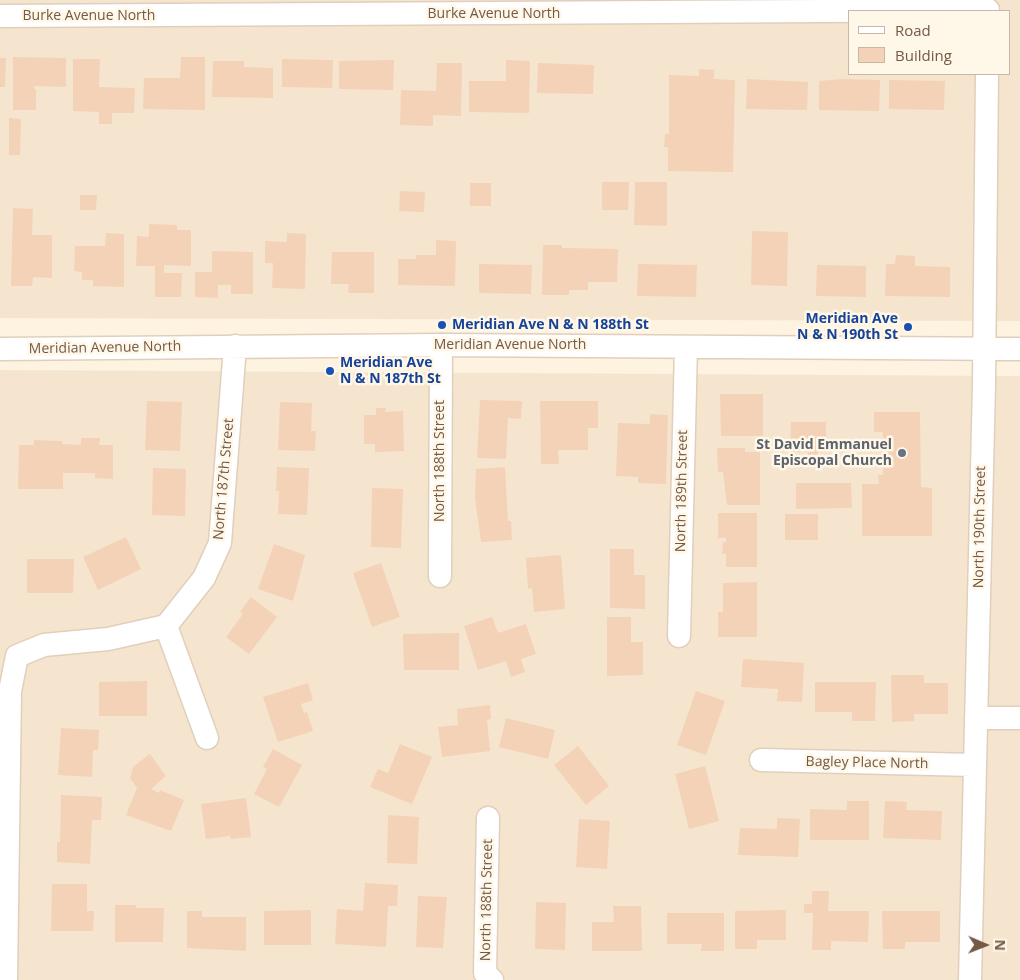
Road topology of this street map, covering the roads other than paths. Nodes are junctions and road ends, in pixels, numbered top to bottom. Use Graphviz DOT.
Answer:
graph roads {
  1 [pos="627,7"];
  2 [pos="988,7"];
  3 [pos="0,16"];
  4 [pos="987,75"];
  5 [pos="441,345"];
  6 [pos="235,346"];
  7 [pos="686,346"];
  8 [pos="0,349"];
  9 [pos="984,349"];
  10 [pos="1020,349"];
  11 [pos="440,576"];
  12 [pos="166,626"];
  13 [pos="679,636"];
  14 [pos="976,718"];
  15 [pos="1020,718"];
  16 [pos="207,738"];
  17 [pos="761,760"];
  18 [pos="974,765"];
  19 [pos="488,818"];
  20 [pos="6,980"];
  21 [pos="492,980"];
  22 [pos="970,980"];
  1 -- 2 [label="street, Burke Avenue North"];
  1 -- 3 [label="street, Burke Avenue North"];
  4 -- 9 [label="street, North 190th Street"];
  5 -- 6 [label="street, Meridian Avenue North"];
  5 -- 7 [label="street, Meridian Avenue North"];
  5 -- 11 [label="street, North 188th Street"];
  6 -- 8 [label="street, Meridian Avenue North"];
  6 -- 12 [label="street, North 187th Street"];
  7 -- 9 [label="street, Meridian Avenue North"];
  7 -- 13 [label="street, North 189th Street"];
  9 -- 10 [label="street, Meridian Avenue North"];
  9 -- 14 [label="street, North 190th Street"];
  12 -- 16 [label="street"];
  12 -- 20 [label="street"];
  14 -- 15 [label="street"];
  14 -- 18 [label="street, North 190th Street"];
  17 -- 18 [label="street, Bagley Place North"];
  18 -- 22 [label="street, North 190th Street"];
  19 -- 21 [label="street, North 188th Street"];
}
